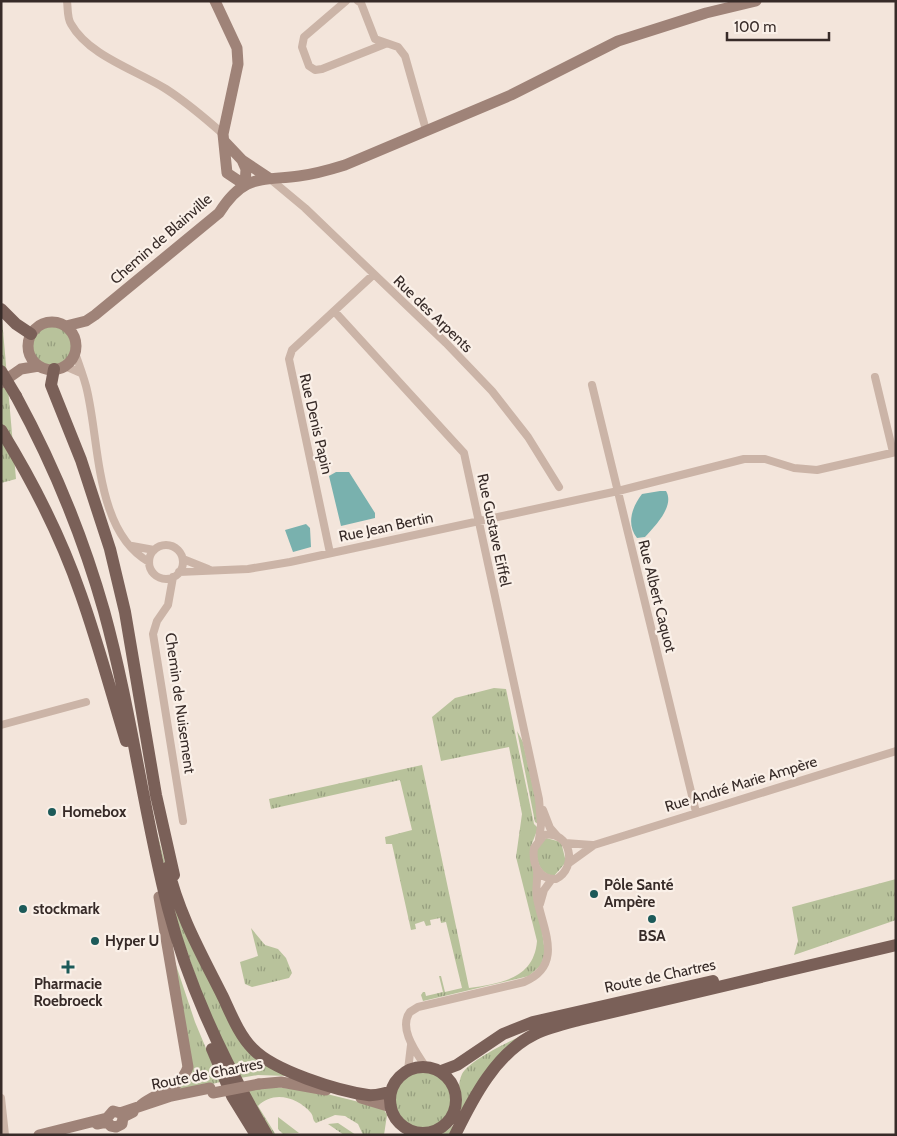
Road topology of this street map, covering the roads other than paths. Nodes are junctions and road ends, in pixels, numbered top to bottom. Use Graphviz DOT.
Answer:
graph roads {
  1 [pos="67,1"];
  2 [pos="215,1"];
  3 [pos="346,1"];
  4 [pos="358,1"];
  5 [pos="756,1"];
  6 [pos="385,44"];
  7 [pos="426,130"];
  8 [pos="224,137"];
  9 [pos="242,160"];
  10 [pos="227,172"];
  11 [pos="268,178"];
  12 [pos="245,185"];
  13 [pos="227,200"];
  14 [pos="373,275"];
  15 [pos="1,309"];
  16 [pos="335,312"];
  17 [pos="86,321"];
  18 [pos="66,326"];
  19 [pos="31,334"];
  20 [pos="75,340"];
  21 [pos="29,351"];
  22 [pos="75,353"];
  23 [pos="39,366"];
  24 [pos="59,368"];
  25 [pos="21,369"];
  26 [pos="1,370"];
  27 [pos="82,373"];
  28 [pos="1,377"];
  29 [pos="875,377"];
  30 [pos="1,383"];
  31 [pos="592,385"];
  32 [pos="15,397"];
  33 [pos="1,430"];
  34 [pos="895,452"];
  35 [pos="558,487"];
  36 [pos="618,491"];
  37 [pos="69,508"];
  38 [pos="479,521"];
  39 [pos="130,545"];
  40 [pos="154,550"];
  41 [pos="330,553"];
  42 [pos="183,559"];
  43 [pos="149,562"];
  44 [pos="212,571"];
  45 [pos="176,575"];
  46 [pos="163,578"];
  47 [pos="169,592"];
  48 [pos="86,702"];
  49 [pos="1,725"];
  50 [pos="128,748"];
  51 [pos="896,750"];
  52 [pos="538,799"];
  53 [pos="696,812"];
  54 [pos="183,821"];
  55 [pos="556,836"];
  56 [pos="539,839"];
  57 [pos="565,843"];
  58 [pos="594,845"];
  59 [pos="569,863"];
  60 [pos="537,871"];
  61 [pos="552,879"];
  62 [pos="159,897"];
  63 [pos="539,906"];
  64 [pos="187,923"];
  65 [pos="896,940"];
  66 [pos="896,946"];
  67 [pos="579,1020"];
  68 [pos="411,1045"];
  69 [pos="425,1066"];
  70 [pos="408,1070"];
  71 [pos="441,1071"];
  72 [pos="316,1081"];
  73 [pos="257,1082"];
  74 [pos="454,1086"];
  75 [pos="211,1090"];
  76 [pos="391,1092"];
  77 [pos="1,1098"];
  78 [pos="141,1105"];
  79 [pos="391,1107"];
  80 [pos="121,1115"];
  81 [pos="73,1129"];
  82 [pos="401,1129"];
  83 [pos="423,1134"];
  84 [pos="5,1135"];
  85 [pos="38,1135"];
  86 [pos="56,1135"];
  87 [pos="256,1135"];
  88 [pos="267,1135"];
  89 [pos="454,1135"];
  1 -- 8 [label="street"];
  2 -- 8 [label="street"];
  3 -- 6 [label="street"];
  4 -- 6 [label="street"];
  5 -- 7 [label="street, Chemin de Blainville"];
  6 -- 7 [label="street"];
  7 -- 11 [label="street, Chemin de Blainville"];
  8 -- 9 [label="street"];
  8 -- 10 [label="street"];
  9 -- 10 [label="street"];
  9 -- 11 [label="street"];
  9 -- 12 [label="street"];
  10 -- 12 [label="street"];
  10 -- 13 [label="street"];
  11 -- 12 [label="street, Chemin de Blainville"];
  11 -- 14 [label="street, Rue des Arpents"];
  12 -- 13 [label="street, Chemin de Blainville"];
  13 -- 17 [label="street, Chemin de Blainville"];
  14 -- 16 [label="street, Rue Denis Papin"];
  14 -- 35 [label="street, Rue des Arpents"];
  15 -- 19 [label="main road"];
  16 -- 38 [label="street, Rue Gustave Eiffel"];
  16 -- 41 [label="street, Rue Denis Papin"];
  17 -- 18 [label="street, Chemin de Blainville"];
  17 -- 20 [label="street, Chemin de Blainville"];
  18 -- 19 [label="street"];
  18 -- 20 [label="street"];
  19 -- 21 [label="street"];
  20 -- 22 [label="street"];
  21 -- 23 [label="street"];
  21 -- 25 [label="street"];
  22 -- 24 [label="street"];
  22 -- 27 [label="street"];
  23 -- 24 [label="street"];
  23 -- 25 [label="street"];
  24 -- 27 [label="street"];
  24 -- 64 [label="main road"];
  25 -- 30 [label="street"];
  26 -- 32 [label="main road, bridge"];
  27 -- 39 [label="street"];
  28 -- 32 [label="main road, bridge"];
  29 -- 34 [label="street"];
  31 -- 36 [label="street, Rue Albert Caquot"];
  32 -- 37 [label="main road"];
  32 -- 50 [label="main road"];
  33 -- 50 [label="main road"];
  34 -- 36 [label="street, Rue Jean Bertin"];
  36 -- 38 [label="street, Rue Jean Bertin"];
  36 -- 53 [label="street, Rue Albert Caquot"];
  37 -- 64 [label="main road"];
  37 -- 88 [label="main road"];
  38 -- 41 [label="street, Rue Jean Bertin"];
  38 -- 52 [label="street, Rue Gustave Eiffel"];
  39 -- 40 [label="street"];
  39 -- 43 [label="street"];
  40 -- 42 [label="street"];
  40 -- 43 [label="street"];
  41 -- 44 [label="street, Rue Jean Bertin"];
  42 -- 44 [label="street, Rue Jean Bertin"];
  42 -- 45 [label="street"];
  43 -- 46 [label="street"];
  44 -- 45 [label="street, Rue Jean Bertin"];
  45 -- 46 [label="street"];
  45 -- 47 [label="street, Chemin de Nuisement"];
  46 -- 47 [label="street"];
  47 -- 54 [label="street, Chemin de Nuisement"];
  48 -- 49 [label="street"];
  50 -- 62 [label="main road"];
  51 -- 53 [label="street, Rue André Marie Ampère"];
  52 -- 55 [label="street, Rue Gustave Eiffel"];
  52 -- 56 [label="street, Rue Gustave Eiffel"];
  53 -- 58 [label="street, Rue André Marie Ampère"];
  55 -- 56 [label="street"];
  55 -- 57 [label="street"];
  56 -- 60 [label="street"];
  57 -- 58 [label="street, Rue André Marie Ampère"];
  57 -- 59 [label="street"];
  58 -- 59 [label="street, Rue André Marie Ampère"];
  59 -- 61 [label="street"];
  60 -- 61 [label="street"];
  60 -- 63 [label="street"];
  61 -- 63 [label="street"];
  62 -- 78 [label="street"];
  62 -- 87 [label="main road"];
  63 -- 68 [label="street"];
  64 -- 72 [label="main road"];
  65 -- 71 [label="main road, Route de Chartres"];
  66 -- 67 [label="main road"];
  67 -- 74 [label="main road"];
  67 -- 89 [label="main road"];
  68 -- 69 [label="street"];
  68 -- 70 [label="street"];
  69 -- 70 [label="main road"];
  69 -- 71 [label="main road"];
  70 -- 76 [label="main road"];
  71 -- 74 [label="main road"];
  72 -- 73 [label="street, Route de Chartres"];
  72 -- 76 [label="main road, Route de Chartres"];
  73 -- 75 [label="street, Route de Chartres"];
  73 -- 79 [label="street, Route de Chartres"];
  74 -- 83 [label="main road"];
  75 -- 78 [label="street, Route de Chartres"];
  75 -- 80 [label="street, Route de Chartres"];
  76 -- 79 [label="main road"];
  77 -- 84 [label="street"];
  78 -- 80 [label="street, Route de Chartres"];
  79 -- 82 [label="main road"];
  80 -- 81 [label="street, Route de Chartres"];
  81 -- 85 [label="street, Route de Chartres"];
  81 -- 86 [label="street, Route de Chartres"];
  82 -- 83 [label="main road"];
}
